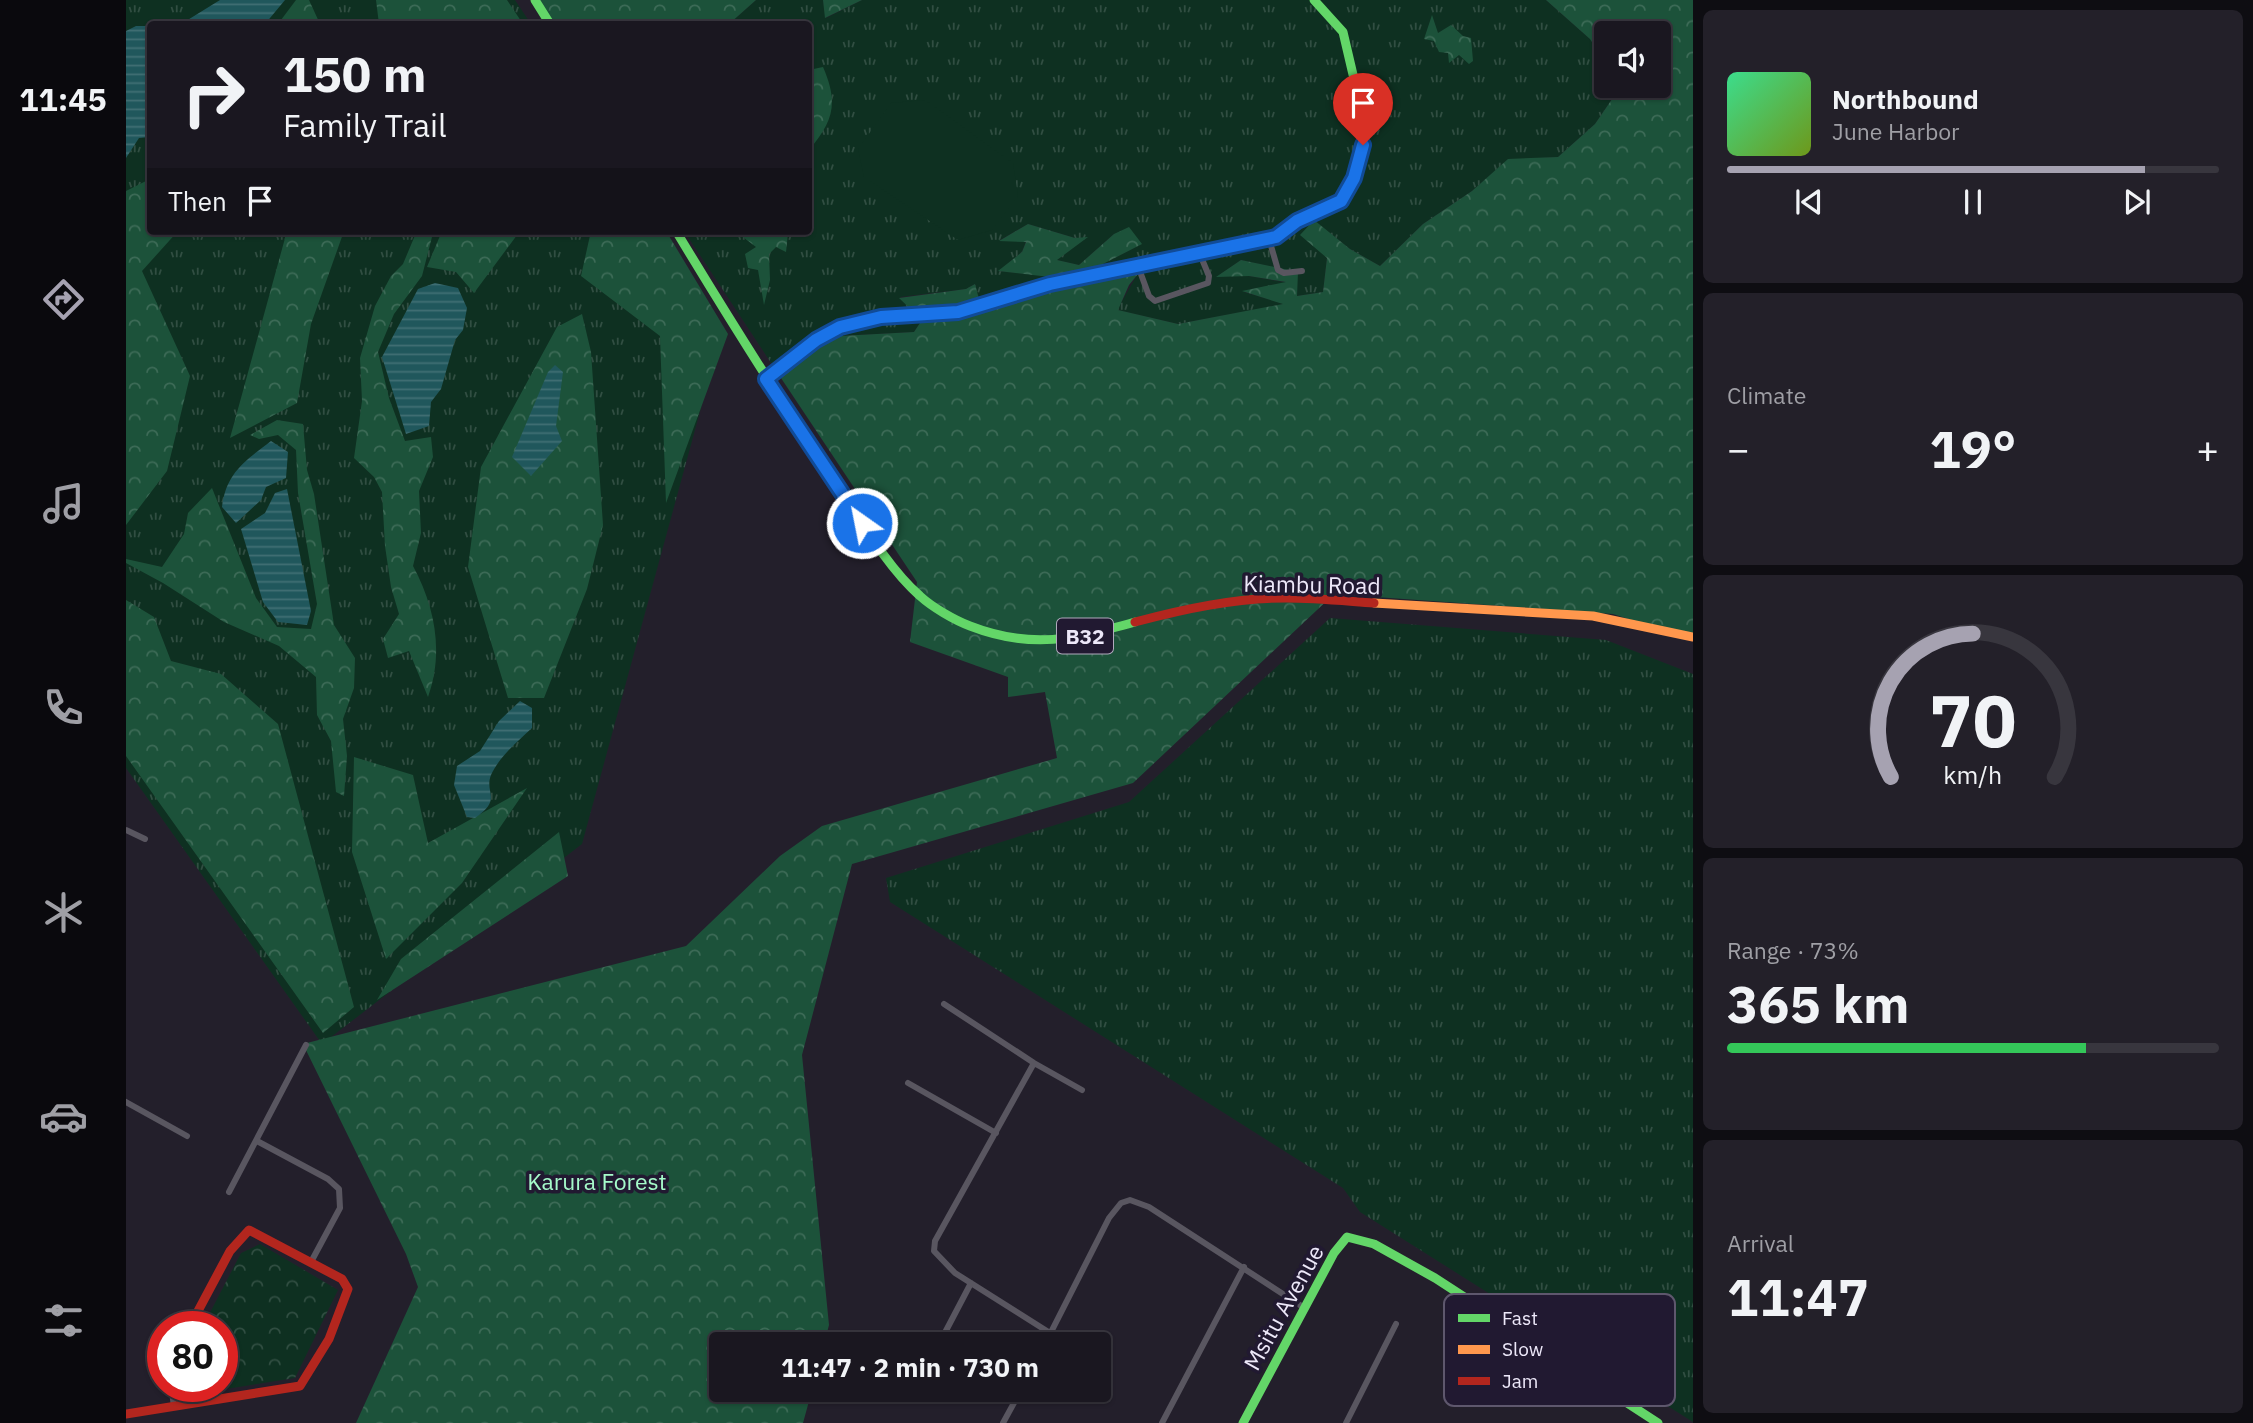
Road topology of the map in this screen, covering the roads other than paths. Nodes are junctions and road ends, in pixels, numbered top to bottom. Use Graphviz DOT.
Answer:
graph roads {
  1 [pos="535,0"];
  2 [pos="1314,0"];
  3 [pos="548,21"];
  4 [pos="678,235"];
  5 [pos="1269,239"];
  6 [pos="1199,252"];
  7 [pos="1138,265"];
  8 [pos="1302,271"];
  9 [pos="766,379"];
  10 [pos="1693,637"];
  11 [pos="126,830"];
  12 [pos="145,839"];
  13 [pos="944,1004"];
  14 [pos="306,1045"];
  15 [pos="1034,1063"];
  16 [pos="908,1083"];
  17 [pos="1082,1090"];
  18 [pos="126,1102"];
  19 [pos="996,1133"];
  20 [pos="187,1136"];
  21 [pos="257,1141"];
  22 [pos="229,1192"];
  23 [pos="311,1262"];
  24 [pos="1244,1267"];
  25 [pos="971,1283"];
  26 [pos="1460,1294"];
  27 [pos="1303,1307"];
  28 [pos="198,1311"];
  29 [pos="1396,1324"];
  30 [pos="945,1332"];
  31 [pos="1048,1332"];
  32 [pos="1051,1332"];
  33 [pos="173,1402"];
  34 [pos="1014,1402"];
  35 [pos="174,1406"];
  36 [pos="1632,1406"];
  37 [pos="126,1414"];
  38 [pos="1003,1423"];
  39 [pos="1162,1423"];
  40 [pos="1243,1423"];
  41 [pos="1346,1423"];
  42 [pos="1658,1423"];
  1 -- 3 [label="main road"];
  2 -- 5 [label="main road"];
  4 -- 9 [label="main road, Kiambu Road / B32"];
  5 -- 6 [label="main road"];
  5 -- 8 [label="street"];
  6 -- 7 [label="main road"];
  6 -- 7 [label="street"];
  7 -- 9 [label="main road"];
  9 -- 10 [label="main road, Kiambu Road / B32"];
  11 -- 12 [label="street"];
  13 -- 15 [label="street"];
  14 -- 21 [label="street"];
  15 -- 17 [label="street"];
  15 -- 19 [label="street"];
  16 -- 19 [label="street"];
  18 -- 20 [label="street"];
  19 -- 25 [label="street"];
  21 -- 22 [label="street"];
  21 -- 23 [label="street"];
  23 -- 28 [label="main road"];
  23 -- 35 [label="main road"];
  24 -- 27 [label="street"];
  24 -- 32 [label="street"];
  24 -- 39 [label="street"];
  25 -- 30 [label="street"];
  25 -- 31 [label="street"];
  26 -- 27 [label="main road, Msitu Avenue"];
  27 -- 40 [label="main road, Msitu Avenue"];
  29 -- 41 [label="street"];
  33 -- 35 [label="street"];
  34 -- 38 [label="street"];
  35 -- 37 [label="main road"];
  36 -- 42 [label="main road, Msitu Avenue"];
}
